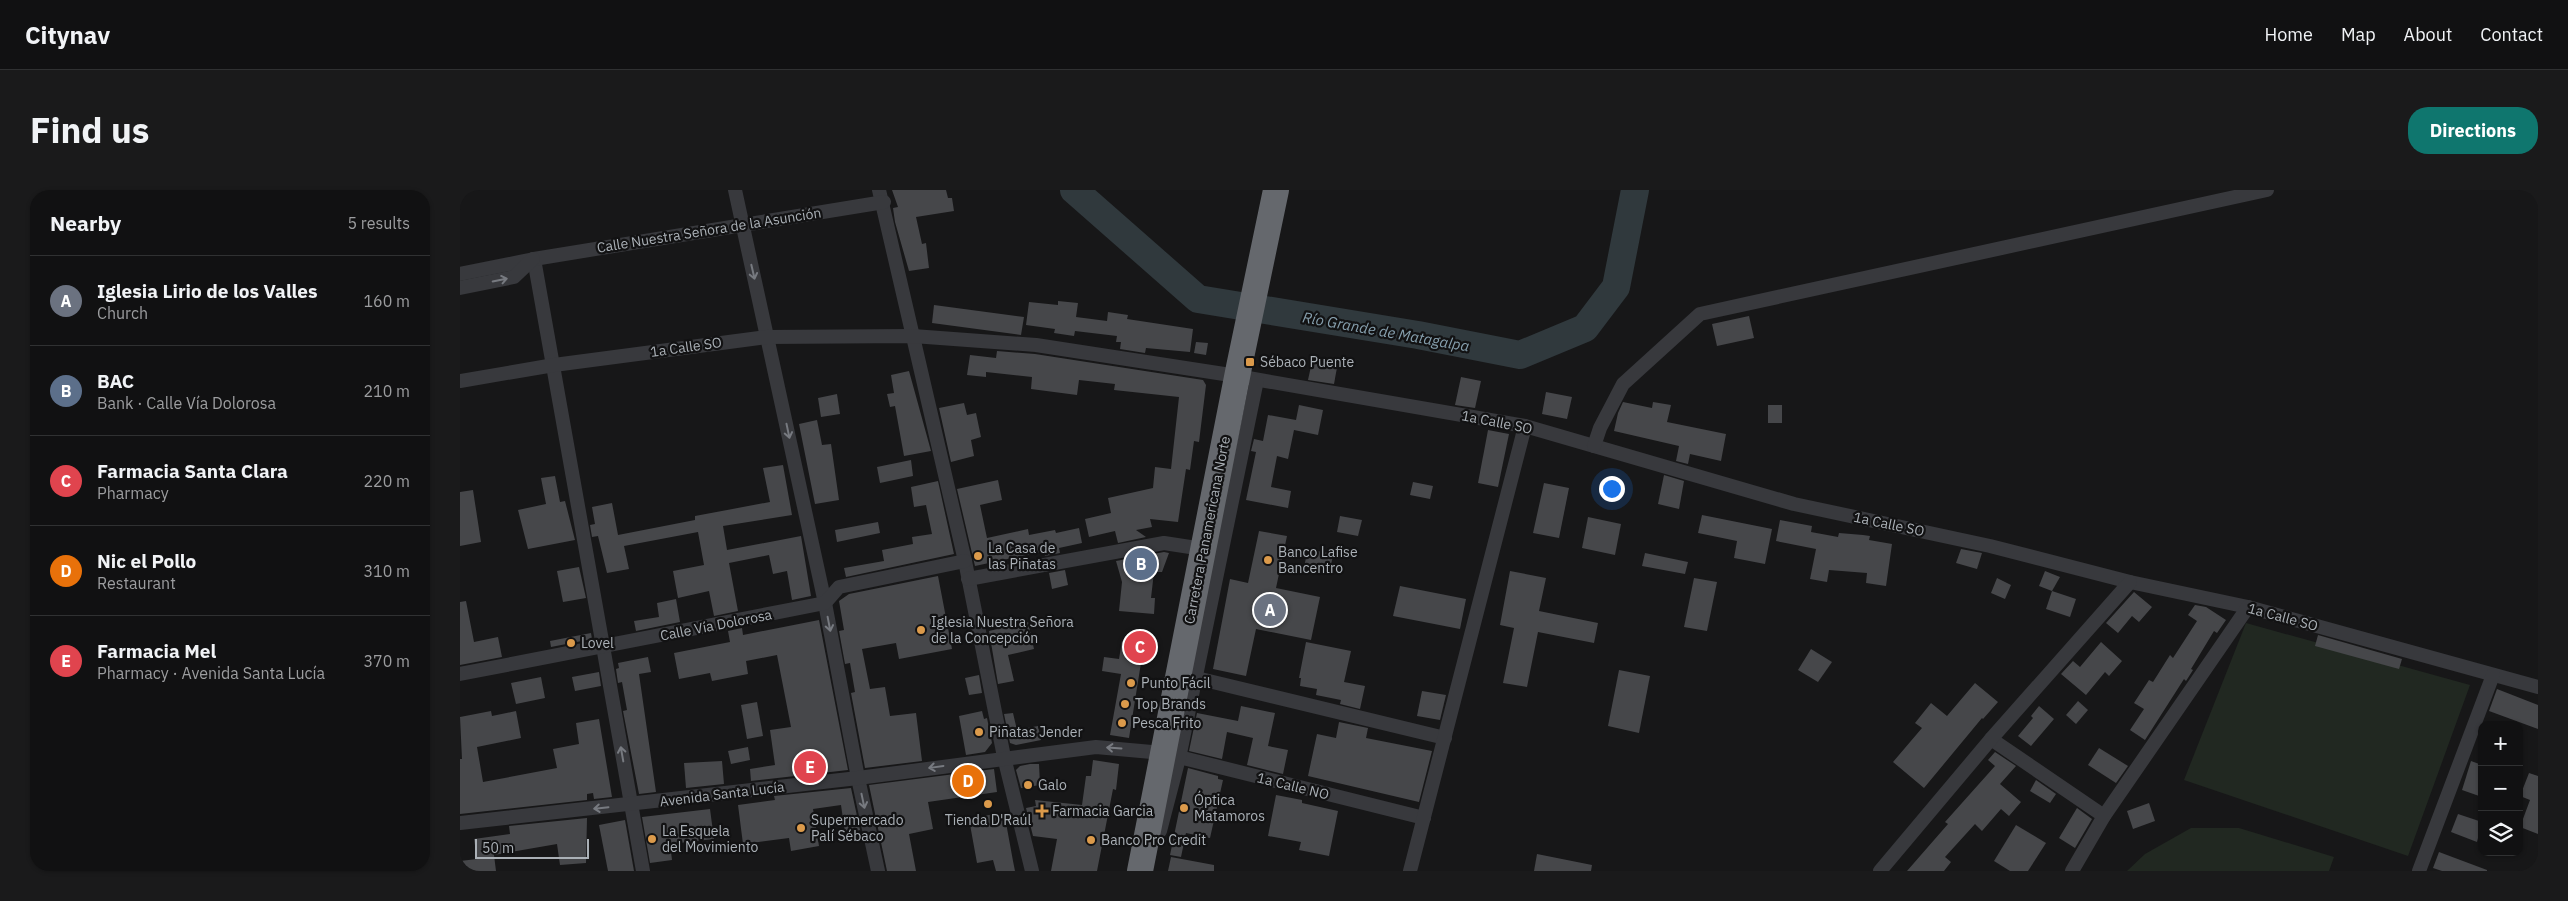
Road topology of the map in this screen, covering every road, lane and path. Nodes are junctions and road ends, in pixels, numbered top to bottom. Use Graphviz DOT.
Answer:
graph roads {
  1 [pos="735,190"];
  2 [pos="1276,190"];
  3 [pos="2267,190"];
  4 [pos="882,196"];
  5 [pos="742,224"];
  6 [pos="534,259"];
  7 [pos="460,274"];
  8 [pos="460,288"];
  9 [pos="913,336"];
  10 [pos="767,337"];
  11 [pos="554,365"];
  12 [pos="1244,372"];
  13 [pos="460,381"];
  14 [pos="1525,426"];
  15 [pos="1594,446"];
  16 [pos="1203,549"];
  17 [pos="965,561"];
  18 [pos="968,579"];
  19 [pos="2130,582"];
  20 [pos="825,603"];
  21 [pos="2248,608"];
  22 [pos="603,646"];
  23 [pos="460,674"];
  24 [pos="1187,675"];
  25 [pos="2493,675"];
  26 [pos="2538,687"];
  27 [pos="1445,738"];
  28 [pos="1991,739"];
  29 [pos="1171,756"];
  30 [pos="1004,757"];
  31 [pos="858,778"];
  32 [pos="630,804"];
  33 [pos="2104,816"];
  34 [pos="1424,818"];
  35 [pos="460,824"];
  36 [pos="1140,868"];
  37 [pos="643,871"];
  38 [pos="878,871"];
  39 [pos="1032,871"];
  40 [pos="1410,871"];
  41 [pos="1880,871"];
  42 [pos="2072,871"];
  43 [pos="2419,871"];
  1 -- 5 [label="street"];
  2 -- 12 [label="highway, Carretera Panamericana Norte"];
  3 -- 15 [label="street"];
  4 -- 5 [label="street, Calle Nuestra Señora de la Asunción"];
  4 -- 9 [label="street"];
  5 -- 6 [label="street, Calle Nuestra Señora de la Asunción"];
  5 -- 10 [label="street, one-way"];
  6 -- 7 [label="street, Calle Nuestra Señora de la Asunción"];
  8 -- 6 [label="street, one-way"];
  6 -- 11 [label="street"];
  9 -- 10 [label="street, 1a Calle SO"];
  9 -- 12 [label="street, 1a Calle SO"];
  9 -- 17 [label="street"];
  10 -- 11 [label="street, 1a Calle SO"];
  10 -- 20 [label="street, one-way"];
  11 -- 13 [label="street, 1a Calle SO"];
  11 -- 22 [label="street"];
  12 -- 14 [label="street, 1a Calle SO"];
  12 -- 16 [label="highway, Carretera Panamericana Norte"];
  12 -- 24 [label="street"];
  14 -- 15 [label="street, 1a Calle SO"];
  14 -- 27 [label="street"];
  15 -- 19 [label="street, 1a Calle SO"];
  16 -- 18 [label="street"];
  16 -- 24 [label="highway, Carretera Panamericana Norte"];
  17 -- 18 [label="street"];
  17 -- 20 [label="street"];
  18 -- 30 [label="street"];
  19 -- 21 [label="street, 1a Calle SO"];
  19 -- 28 [label="street"];
  20 -- 22 [label="street, Calle Vía Dolorosa"];
  20 -- 31 [label="street, one-way"];
  21 -- 25 [label="street, 1a Calle SO"];
  21 -- 33 [label="street"];
  22 -- 23 [label="street, Calle Vía Dolorosa"];
  32 -- 22 [label="street, one-way"];
  24 -- 27 [label="street"];
  24 -- 29 [label="highway, Carretera Panamericana Norte"];
  25 -- 26 [label="street, 1a Calle SO"];
  25 -- 43 [label="street"];
  27 -- 34 [label="street"];
  28 -- 33 [label="street"];
  28 -- 41 [label="street"];
  29 -- 30 [label="street, Avenida Santa Lucía, one-way"];
  29 -- 34 [label="street, 1a Calle NO"];
  29 -- 36 [label="highway, Carretera Panamericana Norte"];
  30 -- 31 [label="street, Avenida Santa Lucía, one-way"];
  30 -- 39 [label="street"];
  31 -- 32 [label="street, Avenida Santa Lucía"];
  31 -- 38 [label="street, one-way"];
  32 -- 35 [label="street, Avenida Santa Lucía, one-way"];
  32 -- 37 [label="street"];
  33 -- 42 [label="street"];
  34 -- 40 [label="street"];
}
